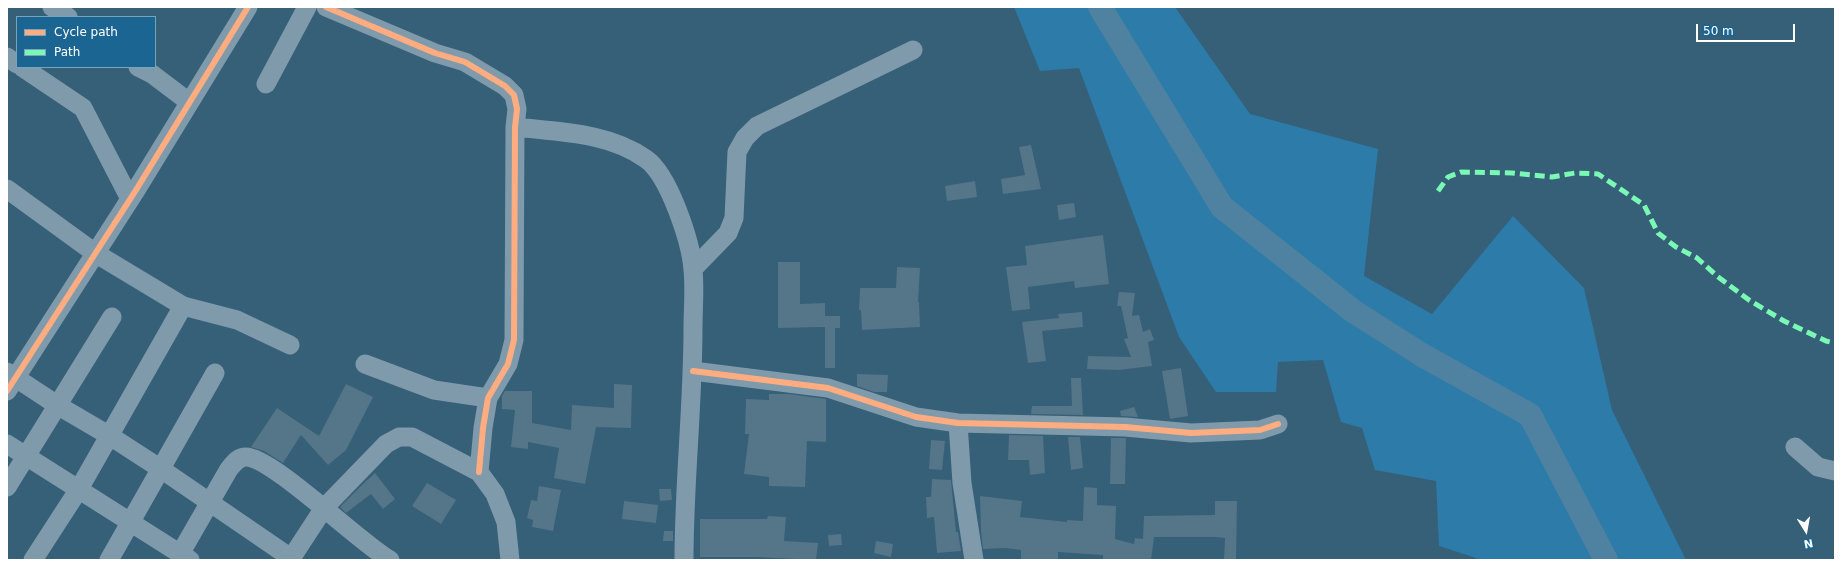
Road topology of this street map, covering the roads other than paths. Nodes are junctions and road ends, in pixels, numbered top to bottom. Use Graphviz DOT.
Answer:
graph roads {
  1 [pos="52,7"];
  2 [pos="248,7"];
  3 [pos="307,7"];
  4 [pos="326,7"];
  5 [pos="66,16"];
  6 [pos="913,50"];
  7 [pos="7,57"];
  8 [pos="16,63"];
  9 [pos="23,68"];
  10 [pos="140,68"];
  11 [pos="266,84"];
  12 [pos="189,102"];
  13 [pos="515,127"];
  14 [pos="7,189"];
  15 [pos="130,199"];
  16 [pos="95,253"];
  17 [pos="694,270"];
  18 [pos="183,306"];
  19 [pos="112,317"];
  20 [pos="290,345"];
  21 [pos="365,364"];
  22 [pos="693,371"];
  23 [pos="215,373"];
  24 [pos="10,380"];
  25 [pos="488,398"];
  26 [pos="57,406"];
  27 [pos="958,423"];
  28 [pos="1278,424"];
  29 [pos="110,436"];
  30 [pos="7,444"];
  31 [pos="1795,447"];
  32 [pos="27,457"];
  33 [pos="161,469"];
  34 [pos="1835,471"];
  35 [pos="479,472"];
  36 [pos="7,487"];
  37 [pos="79,489"];
  38 [pos="210,503"];
  39 [pos="324,508"];
  40 [pos="132,523"];
  41 [pos="185,557"];
  42 [pos="290,559"];
  43 [pos="33,560"];
  44 [pos="109,560"];
  45 [pos="390,560"];
  46 [pos="510,560"];
  47 [pos="684,560"];
  48 [pos="974,560"];
  1 -- 5 [label="street"];
  2 -- 12 [label="street"];
  3 -- 11 [label="street"];
  4 -- 13 [label="street"];
  6 -- 17 [label="street"];
  7 -- 8 [label="street"];
  9 -- 15 [label="street"];
  10 -- 12 [label="street"];
  12 -- 15 [label="street"];
  13 -- 17 [label="street"];
  13 -- 25 [label="street"];
  14 -- 16 [label="street"];
  15 -- 16 [label="street"];
  16 -- 18 [label="street"];
  16 -- 24 [label="street"];
  17 -- 22 [label="street"];
  18 -- 20 [label="street"];
  18 -- 29 [label="street"];
  19 -- 26 [label="street"];
  21 -- 25 [label="street"];
  22 -- 27 [label="street"];
  22 -- 47 [label="street"];
  23 -- 33 [label="street"];
  24 -- 26 [label="street"];
  25 -- 35 [label="street"];
  26 -- 29 [label="street"];
  26 -- 32 [label="street"];
  27 -- 28 [label="street"];
  27 -- 48 [label="street"];
  29 -- 33 [label="street"];
  29 -- 37 [label="street"];
  30 -- 32 [label="street"];
  31 -- 34 [label="street"];
  32 -- 36 [label="street"];
  32 -- 37 [label="street"];
  33 -- 38 [label="street"];
  33 -- 40 [label="street"];
  35 -- 39 [label="street"];
  35 -- 46 [label="street"];
  37 -- 40 [label="street"];
  37 -- 43 [label="street"];
  38 -- 39 [label="street"];
  38 -- 41 [label="street"];
  38 -- 42 [label="street"];
  39 -- 42 [label="street"];
  39 -- 45 [label="street"];
  40 -- 41 [label="street"];
  40 -- 44 [label="street"];
}
